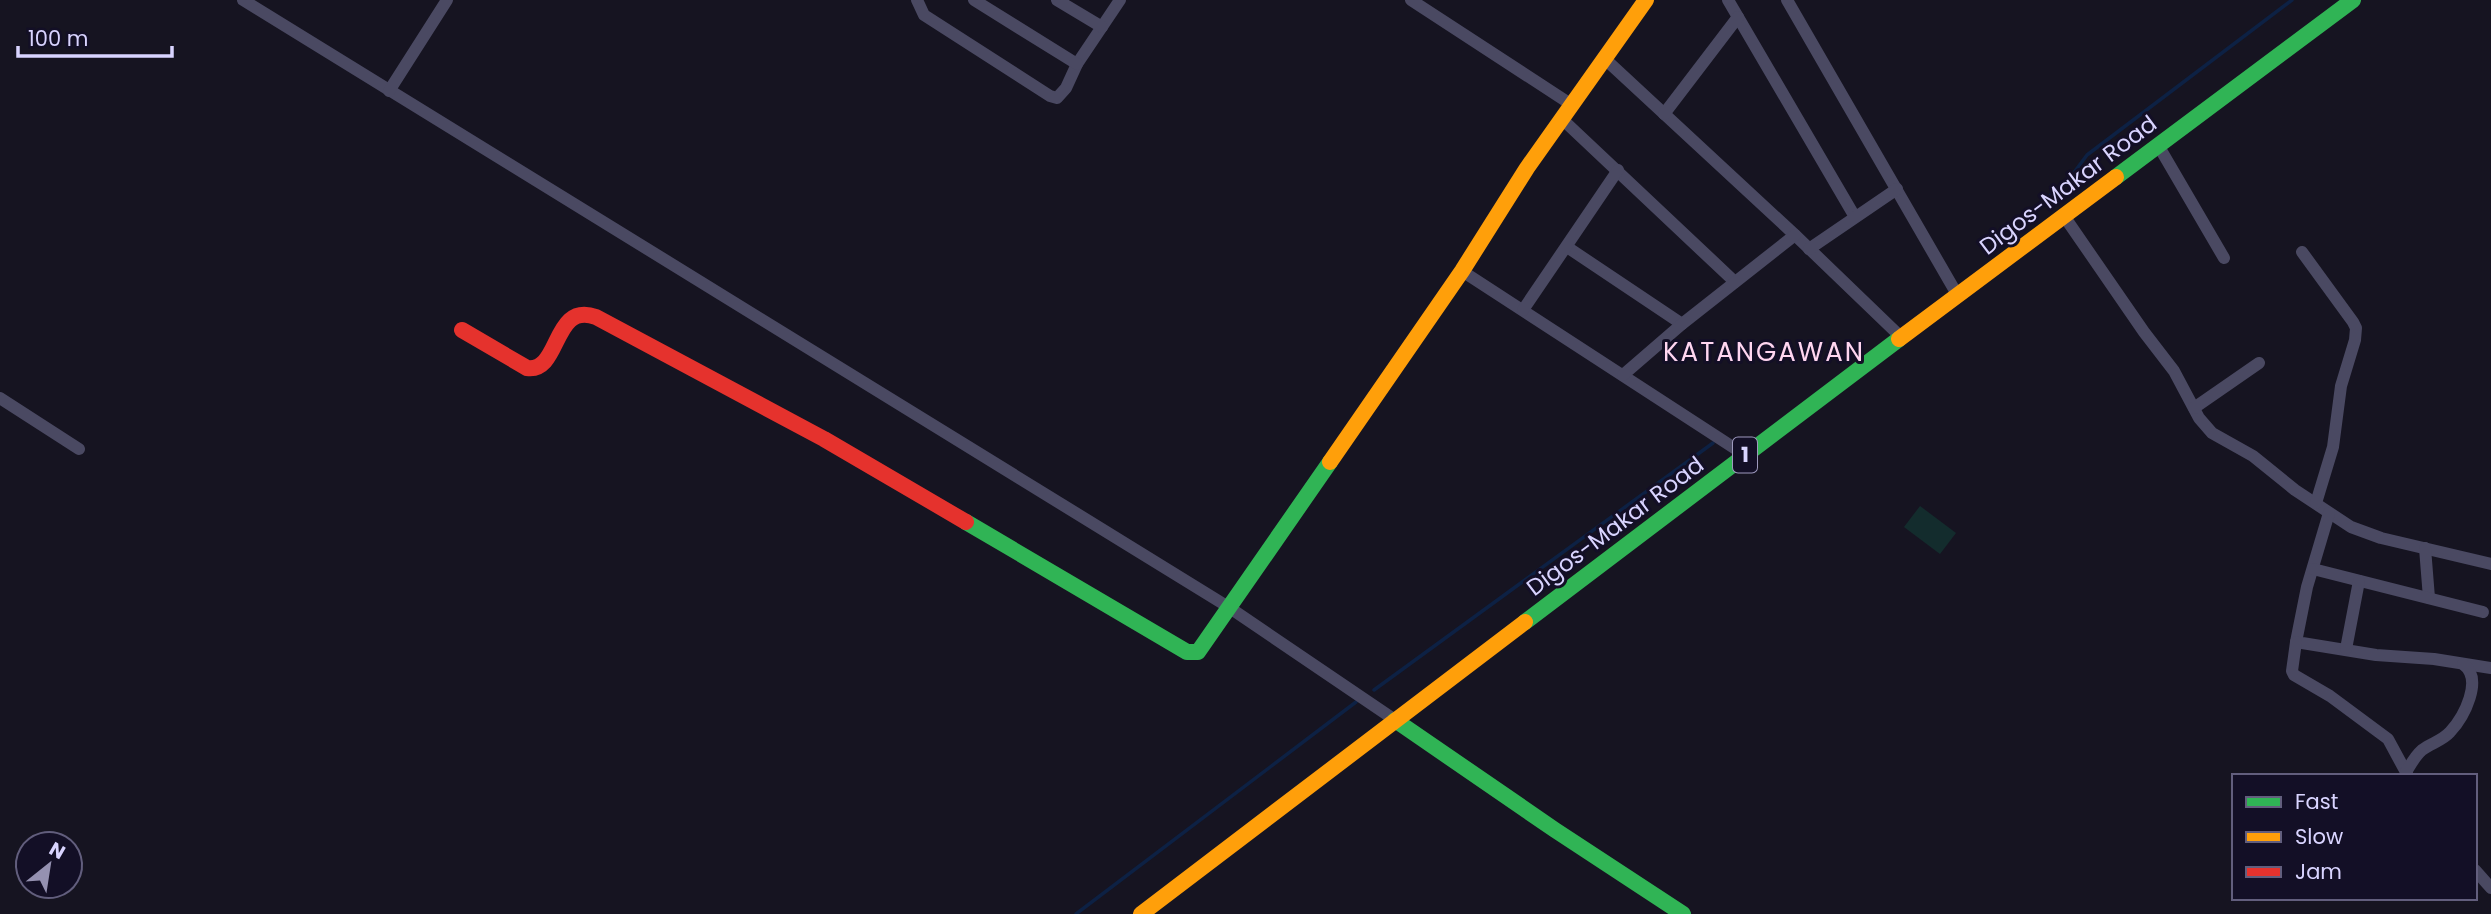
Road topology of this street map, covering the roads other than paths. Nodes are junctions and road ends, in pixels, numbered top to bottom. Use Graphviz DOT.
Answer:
graph roads {
  1 [pos="243,0"];
  2 [pos="447,0"];
  3 [pos="917,0"];
  4 [pos="974,0"];
  5 [pos="1120,0"];
  6 [pos="1411,0"];
  7 [pos="1646,0"];
  8 [pos="1728,0"];
  9 [pos="1787,0"];
  10 [pos="2353,0"];
  11 [pos="1066,2"];
  12 [pos="1738,17"];
  13 [pos="1102,27"];
  14 [pos="1605,59"];
  15 [pos="1077,64"];
  16 [pos="389,91"];
  17 [pos="1572,105"];
  18 [pos="1664,114"];
  19 [pos="1562,118"];
  20 [pos="2158,145"];
  21 [pos="1618,170"];
  22 [pos="1897,189"];
  23 [pos="2064,216"];
  24 [pos="1855,217"];
  25 [pos="1795,235"];
  26 [pos="1567,247"];
  27 [pos="1809,249"];
  28 [pos="2302,252"];
  29 [pos="2224,258"];
  30 [pos="1462,271"];
  31 [pos="1735,282"];
  32 [pos="1958,296"];
  33 [pos="1523,310"];
  34 [pos="1682,324"];
  35 [pos="462,330"];
  36 [pos="1902,338"];
  37 [pos="2259,363"];
  38 [pos="1623,375"];
  39 [pos="0,398"];
  40 [pos="2194,408"];
  41 [pos="79,449"];
  42 [pos="1745,456"];
  43 [pos="2316,503"];
  44 [pos="2329,513"];
  45 [pos="2425,548"];
  46 [pos="2491,564"];
  47 [pos="2313,569"];
  48 [pos="2359,581"];
  49 [pos="2429,598"];
  50 [pos="1230,608"];
  51 [pos="2483,612"];
  52 [pos="2296,642"];
  53 [pos="2346,649"];
  54 [pos="2463,664"];
  55 [pos="2491,668"];
  56 [pos="1395,720"];
  57 [pos="2407,774"];
  58 [pos="2477,872"];
  59 [pos="2491,888"];
  60 [pos="1141,914"];
  61 [pos="1683,914"];
  1 -- 16 [label="street"];
  2 -- 16 [label="street"];
  3 -- 15 [label="street"];
  4 -- 15 [label="street"];
  5 -- 13 [label="street"];
  6 -- 17 [label="street"];
  7 -- 14 [label="main road"];
  8 -- 12 [label="street"];
  9 -- 22 [label="street"];
  10 -- 20 [label="main road, Digos-Makar Road / 1"];
  11 -- 13 [label="street"];
  12 -- 18 [label="street"];
  12 -- 24 [label="street"];
  13 -- 15 [label="street"];
  14 -- 17 [label="main road"];
  14 -- 18 [label="street"];
  16 -- 50 [label="street"];
  17 -- 19 [label="main road"];
  18 -- 25 [label="street"];
  19 -- 21 [label="street"];
  19 -- 30 [label="main road"];
  20 -- 23 [label="main road, Digos-Makar Road / 1"];
  20 -- 29 [label="street"];
  21 -- 26 [label="street"];
  21 -- 31 [label="street"];
  22 -- 24 [label="street"];
  22 -- 32 [label="street"];
  23 -- 32 [label="main road, Digos-Makar Road / 1"];
  23 -- 40 [label="street"];
  24 -- 27 [label="street"];
  25 -- 27 [label="street"];
  25 -- 31 [label="street"];
  26 -- 33 [label="street"];
  26 -- 34 [label="street"];
  27 -- 36 [label="street"];
  28 -- 43 [label="street"];
  30 -- 33 [label="street"];
  30 -- 50 [label="main road"];
  31 -- 34 [label="street"];
  32 -- 36 [label="main road, Digos-Makar Road / 1"];
  33 -- 38 [label="street"];
  34 -- 38 [label="street"];
  35 -- 50 [label="main road"];
  36 -- 42 [label="main road, Digos-Makar Road / 1"];
  37 -- 40 [label="street"];
  38 -- 42 [label="street"];
  39 -- 41 [label="street"];
  40 -- 43 [label="street"];
  42 -- 56 [label="main road, Digos-Makar Road / 1"];
  43 -- 44 [label="street"];
  44 -- 45 [label="street"];
  44 -- 47 [label="street"];
  45 -- 46 [label="street"];
  45 -- 49 [label="street"];
  47 -- 48 [label="street"];
  47 -- 52 [label="street"];
  48 -- 49 [label="street"];
  48 -- 53 [label="street"];
  49 -- 51 [label="street"];
  50 -- 56 [label="street"];
  52 -- 53 [label="street"];
  52 -- 57 [label="street"];
  53 -- 54 [label="street"];
  54 -- 55 [label="street"];
  54 -- 57 [label="street"];
  56 -- 60 [label="main road, Digos-Makar Road / 1"];
  56 -- 61 [label="main road"];
  58 -- 59 [label="street"];
}
